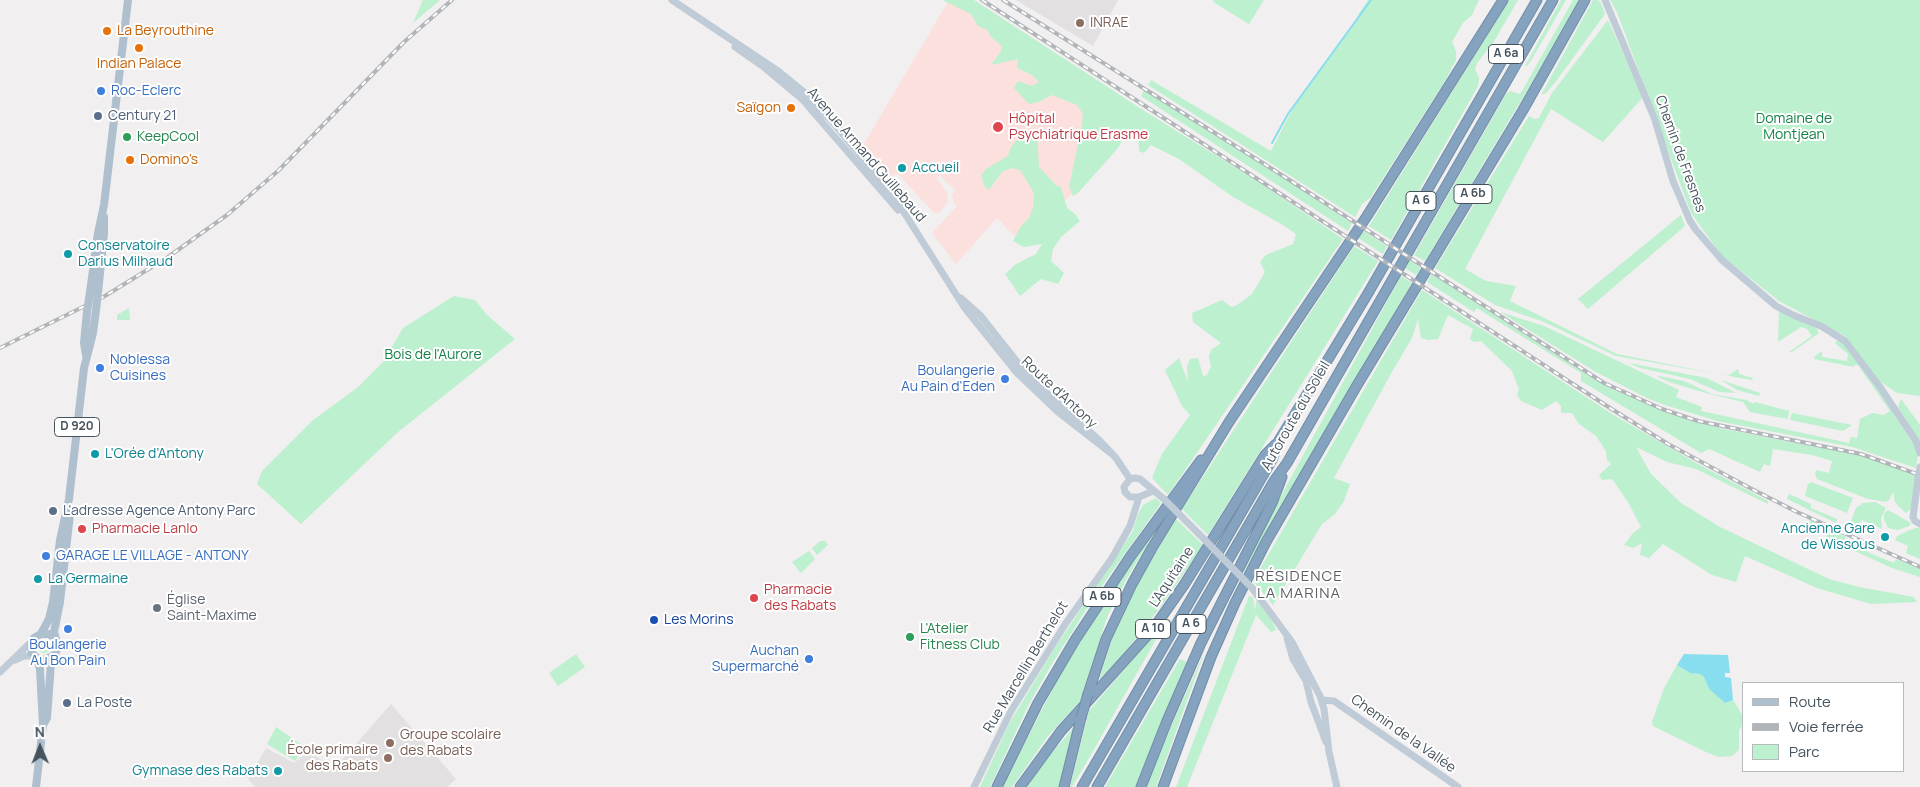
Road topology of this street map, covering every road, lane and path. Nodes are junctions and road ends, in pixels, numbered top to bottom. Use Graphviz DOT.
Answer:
graph roads {
  1 [pos="128,0"];
  2 [pos="665,0"];
  3 [pos="672,0"];
  4 [pos="1503,0"];
  5 [pos="1537,0"];
  6 [pos="1553,0"];
  7 [pos="1585,0"];
  8 [pos="1605,0"];
  9 [pos="1518,60"];
  10 [pos="1475,107"];
  11 [pos="917,234"];
  12 [pos="95,284"];
  13 [pos="86,355"];
  14 [pos="1229,422"];
  15 [pos="1278,442"];
  16 [pos="1920,453"];
  17 [pos="1287,463"];
  18 [pos="1920,466"];
  19 [pos="1130,479"];
  20 [pos="1143,482"];
  21 [pos="1153,491"];
  22 [pos="1140,496"];
  23 [pos="1130,497"];
  24 [pos="69,499"];
  25 [pos="1134,511"];
  26 [pos="1920,524"];
  27 [pos="41,634"];
  28 [pos="1287,636"];
  29 [pos="55,639"];
  30 [pos="32,641"];
  31 [pos="54,655"];
  32 [pos="35,657"];
  33 [pos="0,672"];
  34 [pos="1322,700"];
  35 [pos="1311,703"];
  36 [pos="43,725"];
  37 [pos="1329,752"];
  38 [pos="36,787"];
  39 [pos="974,787"];
  40 [pos="997,787"];
  41 [pos="1020,787"];
  42 [pos="1064,787"];
  43 [pos="1082,787"];
  44 [pos="1097,787"];
  45 [pos="1141,787"];
  46 [pos="1163,787"];
  47 [pos="1337,787"];
  48 [pos="1458,787"];
  1 -- 12 [label="main road, D 920"];
  2 -- 11 [label="street, Avenue Armand Guillebaud"];
  3 -- 11 [label="street, Avenue Armand Guillebaud"];
  4 -- 14 [label="highway, A 6b"];
  5 -- 10 [label="highway, A 6a"];
  6 -- 9 [label="highway, A 6a"];
  7 -- 46 [label="highway, A 6b"];
  8 -- 16 [label="street, Chemin de Fresnes"];
  9 -- 17 [label="highway, Autoroute du Soleil / A 6"];
  10 -- 15 [label="highway, Autoroute du Soleil / A 6"];
  11 -- 19 [label="street, Route d'Antony"];
  12 -- 13 [label="main road, D 920, bridge"];
  12 -- 13 [label="main road, D 920, bridge"];
  13 -- 24 [label="main road, D 920"];
  14 -- 40 [label="highway, A 6b"];
  14 -- 42 [label="highway, bridge"];
  15 -- 41 [label="highway, L'Aquitaine / A 10"];
  15 -- 43 [label="highway, Autoroute du Soleil / A 6"];
  17 -- 44 [label="highway, Autoroute du Soleil / A 6"];
  17 -- 45 [label="highway"];
  18 -- 26 [label="street, bridge"];
  19 -- 20 [label="street"];
  19 -- 23 [label="street"];
  20 -- 21 [label="street"];
  20 -- 22 [label="street"];
  21 -- 22 [label="street"];
  21 -- 28 [label="street, bridge"];
  22 -- 23 [label="street"];
  22 -- 25 [label="street, Rue Marcellin Berthelot"];
  23 -- 25 [label="street"];
  24 -- 27 [label="main road, D 920"];
  24 -- 29 [label="main road, D 920"];
  25 -- 39 [label="street, Rue Marcellin Berthelot"];
  27 -- 29 [label="main road"];
  27 -- 30 [label="main road"];
  28 -- 34 [label="street"];
  28 -- 35 [label="street"];
  29 -- 31 [label="main road"];
  30 -- 32 [label="main road"];
  30 -- 33 [label="street"];
  31 -- 32 [label="main road"];
  31 -- 36 [label="main road"];
  32 -- 33 [label="street"];
  32 -- 36 [label="main road"];
  34 -- 35 [label="street"];
  34 -- 35 [label="street"];
  34 -- 37 [label="street"];
  34 -- 48 [label="street, Chemin de la Vallée"];
  35 -- 37 [label="street"];
  36 -- 38 [label="main road"];
  37 -- 47 [label="street"];
}
